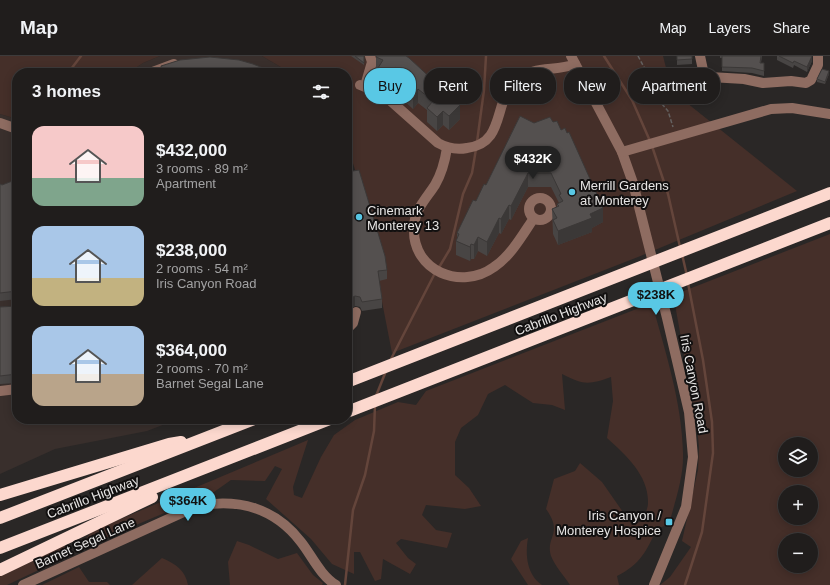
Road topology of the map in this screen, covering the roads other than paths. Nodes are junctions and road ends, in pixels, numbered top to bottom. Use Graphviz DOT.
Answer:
graph roads {
  1 [pos="370,56"];
  2 [pos="700,56"];
  3 [pos="818,56"];
  4 [pos="573,60"];
  5 [pos="184,61"];
  6 [pos="161,68"];
  7 [pos="830,114"];
  8 [pos="0,123"];
  9 [pos="12,127"];
  10 [pos="447,148"];
  11 [pos="622,152"];
  12 [pos="830,193"];
  13 [pos="534,218"];
  14 [pos="830,223"];
  15 [pos="356,312"];
  16 [pos="352,324"];
  17 [pos="352,380"];
  18 [pos="12,390"];
  19 [pos="0,391"];
  20 [pos="352,410"];
  21 [pos="241,424"];
  22 [pos="317,424"];
  23 [pos="206,438"];
  24 [pos="259,447"];
  25 [pos="0,495"];
  26 [pos="0,518"];
  27 [pos="0,548"];
  28 [pos="0,570"];
  29 [pos="23,585"];
  30 [pos="336,585"];
  31 [pos="654,585"];
  1 -- 10 [label="street"];
  2 -- 3 [label="street"];
  4 -- 10 [label="street"];
  4 -- 11 [label="street, Iris Canyon Road"];
  5 -- 6 [label="street"];
  7 -- 11 [label="street"];
  8 -- 9 [label="street"];
  10 -- 13 [label="street"];
  11 -- 31 [label="street, Iris Canyon Road"];
  12 -- 17 [label="highway, Cabrillo Highway"];
  14 -- 20 [label="highway, Cabrillo Highway"];
  15 -- 16 [label="street"];
  18 -- 19 [label="street"];
  21 -- 23 [label="highway, Cabrillo Highway"];
  22 -- 24 [label="highway, Cabrillo Highway"];
  23 -- 25 [label="highway"];
  23 -- 26 [label="highway, Cabrillo Highway"];
  24 -- 27 [label="highway, Cabrillo Highway"];
  24 -- 28 [label="highway"];
  29 -- 30 [label="street, Barnet Segal Lane"];
}
